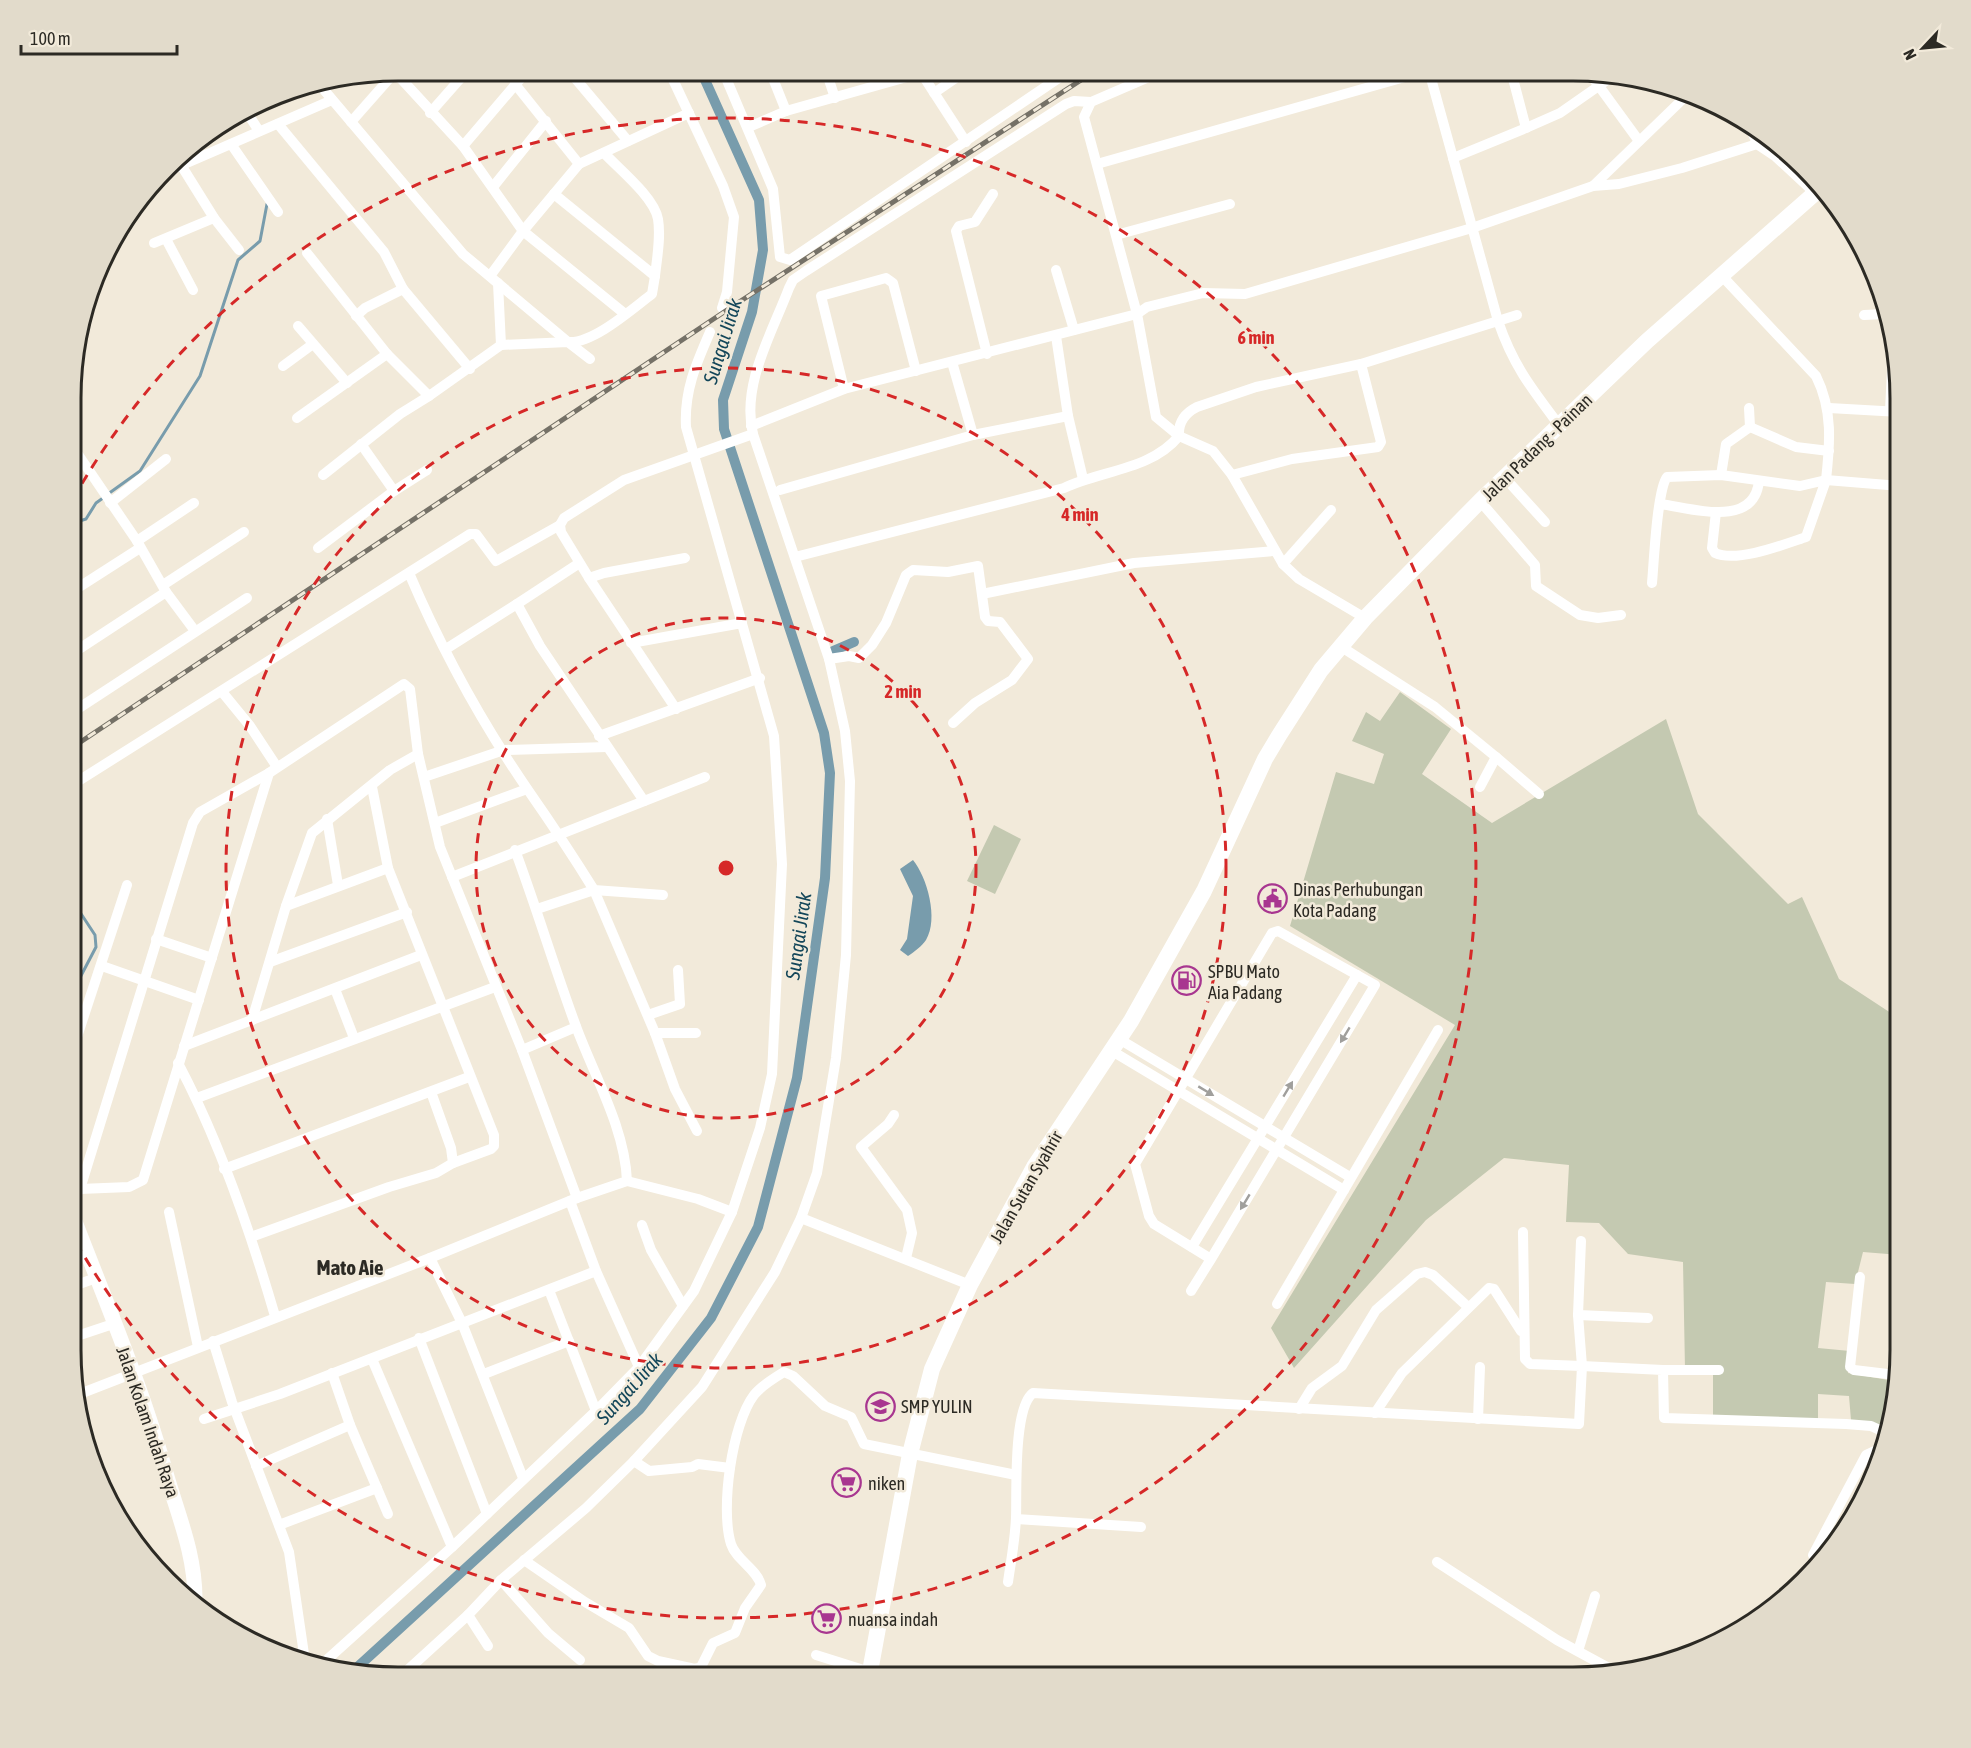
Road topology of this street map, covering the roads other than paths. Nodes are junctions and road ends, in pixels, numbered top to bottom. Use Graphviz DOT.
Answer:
graph roads {
  1 [pos="403,81"];
  2 [pos="458,81"];
  3 [pos="518,81"];
  4 [pos="577,81"];
  5 [pos="674,81"];
  6 [pos="728,81"];
  7 [pos="774,81"];
  8 [pos="829,81"];
  9 [pos="891,81"];
  10 [pos="927,81"];
  11 [pos="951,81"];
  12 [pos="1054,81"];
  13 [pos="1139,81"];
  14 [pos="1392,81"];
  15 [pos="1430,81"];
  16 [pos="1514,81"];
  17 [pos="386,82"];
  18 [pos="1594,82"];
  19 [pos="1134,83"];
  20 [pos="1604,83"];
  21 [pos="515,84"];
  22 [pos="1598,88"];
  23 [pos="324,90"];
  24 [pos="934,93"];
  25 [pos="835,98"];
  26 [pos="332,100"];
  27 [pos="1681,100"];
  28 [pos="1091,102"];
  29 [pos="786,111"];
  30 [pos="430,113"];
  31 [pos="689,113"];
  32 [pos="250,118"];
  33 [pos="546,121"];
  34 [pos="351,122"];
  35 [pos="278,124"];
  36 [pos="749,127"];
  37 [pos="1526,128"];
  38 [pos="259,131"];
  39 [pos="1754,138"];
  40 [pos="628,141"];
  41 [pos="1639,141"];
  42 [pos="966,142"];
  43 [pos="231,144"];
  44 [pos="1756,144"];
  45 [pos="463,146"];
  46 [pos="1771,151"];
  47 [pos="604,153"];
  48 [pos="1453,158"];
  49 [pos="186,163"];
  50 [pos="579,164"];
  51 [pos="1097,164"];
  52 [pos="182,167"];
  53 [pos="1593,186"];
  54 [pos="493,187"];
  55 [pos="554,194"];
  56 [pos="993,194"];
  57 [pos="1815,194"];
  58 [pos="1230,204"];
  59 [pos="273,205"];
  60 [pos="214,218"];
  61 [pos="1472,228"];
  62 [pos="523,231"];
  63 [pos="1116,235"];
  64 [pos="166,239"];
  65 [pos="154,243"];
  66 [pos="239,250"];
  67 [pos="307,253"];
  68 [pos="1056,270"];
  69 [pos="655,276"];
  70 [pos="1722,276"];
  71 [pos="494,280"];
  72 [pos="403,289"];
  73 [pos="193,290"];
  74 [pos="722,308"];
  75 [pos="625,314"];
  76 [pos="1137,314"];
  77 [pos="1878,314"];
  78 [pos="1516,315"];
  79 [pos="1864,315"];
  80 [pos="356,316"];
  81 [pos="1498,321"];
  82 [pos="297,326"];
  83 [pos="1074,330"];
  84 [pos="710,332"];
  85 [pos="1056,336"];
  86 [pos="568,342"];
  87 [pos="313,344"];
  88 [pos="501,345"];
  89 [pos="387,354"];
  90 [pos="987,354"];
  91 [pos="590,359"];
  92 [pos="952,362"];
  93 [pos="1361,364"];
  94 [pos="283,366"];
  95 [pos="470,369"];
  96 [pos="916,370"];
  97 [pos="347,383"];
  98 [pos="844,389"];
  99 [pos="429,396"];
  100 [pos="1749,408"];
  101 [pos="1829,408"];
  102 [pos="1890,412"];
  103 [pos="1068,416"];
  104 [pos="297,418"];
  105 [pos="1559,425"];
  106 [pos="1750,427"];
  107 [pos="751,432"];
  108 [pos="973,435"];
  109 [pos="1179,436"];
  110 [pos="361,444"];
  111 [pos="1829,451"];
  112 [pos="698,454"];
  113 [pos="81,459"];
  114 [pos="166,459"];
  115 [pos="427,470"];
  116 [pos="323,475"];
  117 [pos="1232,475"];
  118 [pos="1721,475"];
  119 [pos="1505,478"];
  120 [pos="1083,479"];
  121 [pos="1826,480"];
  122 [pos="1759,481"];
  123 [pos="1890,485"];
  124 [pos="780,490"];
  125 [pos="394,491"];
  126 [pos="107,498"];
  127 [pos="1480,501"];
  128 [pos="194,503"];
  129 [pos="1660,504"];
  130 [pos="1331,510"];
  131 [pos="1716,512"];
  132 [pos="1545,522"];
  133 [pos="560,525"];
  134 [pos="244,532"];
  135 [pos="139,545"];
  136 [pos="318,548"];
  137 [pos="1274,551"];
  138 [pos="795,557"];
  139 [pos="685,558"];
  140 [pos="578,564"];
  141 [pos="1283,564"];
  142 [pos="409,573"];
  143 [pos="589,578"];
  144 [pos="1652,583"];
  145 [pos="81,585"];
  146 [pos="164,588"];
  147 [pos="982,594"];
  148 [pos="247,598"];
  149 [pos="517,604"];
  150 [pos="1621,615"];
  151 [pos="1365,618"];
  152 [pos="742,623"];
  153 [pos="195,631"];
  154 [pos="631,643"];
  155 [pos="1340,646"];
  156 [pos="81,647"];
  157 [pos="446,649"];
  158 [pos="828,658"];
  159 [pos="760,678"];
  160 [pos="223,693"];
  161 [pos="81,704"];
  162 [pos="676,709"];
  163 [pos="953,723"];
  164 [pos="1280,734"];
  165 [pos="599,736"];
  166 [pos="607,747"];
  167 [pos="504,750"];
  168 [pos="418,754"];
  169 [pos="1496,757"];
  170 [pos="273,770"];
  171 [pos="424,777"];
  172 [pos="705,777"];
  173 [pos="81,780"];
  174 [pos="372,787"];
  175 [pos="1480,787"];
  176 [pos="527,789"];
  177 [pos="1539,794"];
  178 [pos="644,801"];
  179 [pos="327,819"];
  180 [pos="435,823"];
  181 [pos="560,834"];
  182 [pos="515,850"];
  183 [pos="388,868"];
  184 [pos="452,877"];
  185 [pos="127,885"];
  186 [pos="338,885"];
  187 [pos="594,890"];
  188 [pos="663,895"];
  189 [pos="286,906"];
  190 [pos="537,909"];
  191 [pos="407,912"];
  192 [pos="156,939"];
  193 [pos="421,955"];
  194 [pos="212,958"];
  195 [pos="270,962"];
  196 [pos="102,966"];
  197 [pos="678,970"];
  198 [pos="1357,975"];
  199 [pos="145,980"];
  200 [pos="495,987"];
  201 [pos="335,989"];
  202 [pos="199,1000"];
  203 [pos="440,1005"];
  204 [pos="648,1015"];
  205 [pos="252,1020"];
  206 [pos="81,1026"];
  207 [pos="576,1027"];
  208 [pos="1438,1030"];
  209 [pos="655,1033"];
  210 [pos="696,1033"];
  211 [pos="354,1038"];
  212 [pos="1116,1045"];
  213 [pos="184,1046"];
  214 [pos="522,1050"];
  215 [pos="178,1063"];
  216 [pos="470,1077"];
  217 [pos="1185,1079"];
  218 [pos="1178,1091"];
  219 [pos="431,1092"];
  220 [pos="196,1098"];
  221 [pos="894,1115"];
  222 [pos="1265,1126"];
  223 [pos="697,1131"];
  224 [pos="1284,1137"];
  225 [pos="1257,1139"];
  226 [pos="1276,1150"];
  227 [pos="453,1163"];
  228 [pos="224,1169"];
  229 [pos="1350,1177"];
  230 [pos="627,1181"];
  231 [pos="81,1186"];
  232 [pos="81,1189"];
  233 [pos="1344,1190"];
  234 [pos="574,1200"];
  235 [pos="169,1212"];
  236 [pos="732,1212"];
  237 [pos="801,1218"];
  238 [pos="642,1225"];
  239 [pos="1523,1232"];
  240 [pos="251,1237"];
  241 [pos="81,1238"];
  242 [pos="1581,1241"];
  243 [pos="1192,1247"];
  244 [pos="429,1258"];
  245 [pos="906,1258"];
  246 [pos="1211,1259"];
  247 [pos="596,1271"];
  248 [pos="1860,1277"];
  249 [pos="96,1278"];
  250 [pos="81,1283"];
  251 [pos="970,1285"];
  252 [pos="549,1290"];
  253 [pos="1191,1291"];
  254 [pos="1277,1304"];
  255 [pos="683,1306"];
  256 [pos="1467,1306"];
  257 [pos="1578,1315"];
  258 [pos="275,1316"];
  259 [pos="1648,1318"];
  260 [pos="462,1323"];
  261 [pos="113,1324"];
  262 [pos="1523,1334"];
  263 [pos="81,1335"];
  264 [pos="419,1338"];
  265 [pos="213,1341"];
  266 [pos="569,1341"];
  267 [pos="198,1347"];
  268 [pos="372,1359"];
  269 [pos="1582,1366"];
  270 [pos="639,1367"];
  271 [pos="1480,1367"];
  272 [pos="1663,1370"];
  273 [pos="1719,1370"];
  274 [pos="135,1372"];
  275 [pos="332,1373"];
  276 [pos="484,1374"];
  277 [pos="1889,1374"];
  278 [pos="84,1392"];
  279 [pos="235,1409"];
  280 [pos="1299,1409"];
  281 [pos="596,1411"];
  282 [pos="1376,1413"];
  283 [pos="204,1419"];
  284 [pos="1478,1419"];
  285 [pos="351,1425"];
  286 [pos="1880,1429"];
  287 [pos="1873,1452"];
  288 [pos="910,1454"];
  289 [pos="634,1461"];
  290 [pos="256,1466"];
  291 [pos="730,1468"];
  292 [pos="1016,1475"];
  293 [pos="523,1478"];
  294 [pos="377,1488"];
  295 [pos="487,1514"];
  296 [pos="388,1515"];
  297 [pos="1016,1519"];
  298 [pos="279,1525"];
  299 [pos="1141,1527"];
  300 [pos="452,1547"];
  301 [pos="1813,1555"];
  302 [pos="524,1560"];
  303 [pos="1437,1562"];
  304 [pos="501,1580"];
  305 [pos="1008,1582"];
  306 [pos="194,1592"];
  307 [pos="1595,1596"];
  308 [pos="468,1615"];
  309 [pos="488,1646"];
  310 [pos="1578,1651"];
  311 [pos="304,1652"];
  312 [pos="816,1655"];
  313 [pos="328,1659"];
  314 [pos="580,1660"];
  315 [pos="1603,1665"];
  316 [pos="411,1667"];
  317 [pos="694,1667"];
  318 [pos="701,1667"];
  319 [pos="848,1667"];
  320 [pos="870,1667"];
  1 -- 30 [label="street"];
  2 -- 30 [label="street"];
  3 -- 21 [label="street"];
  4 -- 40 [label="street"];
  5 -- 31 [label="street"];
  6 -- 36 [label="street"];
  7 -- 29 [label="street"];
  8 -- 25 [label="street"];
  9 -- 25 [label="street"];
  10 -- 24 [label="street"];
  11 -- 24 [label="street"];
  12 -- 42 [label="street"];
  13 -- 19 [label="street"];
  14 -- 51 [label="street"];
  15 -- 48 [label="street"];
  16 -- 37 [label="street"];
  17 -- 34 [label="street"];
  18 -- 22 [label="street"];
  19 -- 28 [label="street"];
  20 -- 22 [label="street"];
  21 -- 33 [label="street"];
  21 -- 45 [label="street"];
  22 -- 37 [label="street"];
  22 -- 41 [label="street"];
  23 -- 26 [label="street"];
  24 -- 42 [label="street"];
  25 -- 29 [label="street"];
  26 -- 34 [label="street"];
  26 -- 35 [label="street"];
  27 -- 41 [label="street"];
  28 -- 51 [label="street"];
  28 -- 107 [label="street"];
  29 -- 36 [label="street"];
  30 -- 45 [label="street"];
  31 -- 40 [label="street"];
  31 -- 74 [label="street"];
  32 -- 38 [label="street"];
  33 -- 50 [label="street"];
  33 -- 54 [label="street"];
  34 -- 71 [label="street"];
  35 -- 38 [label="street"];
  35 -- 72 [label="street"];
  36 -- 42 [label="street"];
  37 -- 48 [label="street"];
  38 -- 43 [label="street"];
  39 -- 44 [label="street"];
  40 -- 47 [label="street"];
  41 -- 53 [label="street"];
  43 -- 49 [label="street"];
  43 -- 59 [label="street"];
  44 -- 46 [label="street"];
  44 -- 53 [label="street"];
  45 -- 54 [label="street"];
  47 -- 50 [label="street"];
  47 -- 69 [label="street"];
  48 -- 61 [label="street"];
  50 -- 55 [label="street"];
  51 -- 63 [label="street"];
  52 -- 60 [label="street"];
  53 -- 61 [label="street"];
  54 -- 62 [label="street"];
  55 -- 62 [label="street"];
  55 -- 69 [label="street"];
  56 -- 90 [label="street"];
  57 -- 70 [label="main road, Jalan Padang - Painan"];
  58 -- 63 [label="street"];
  60 -- 64 [label="street"];
  60 -- 66 [label="street"];
  61 -- 76 [label="street"];
  61 -- 81 [label="street"];
  62 -- 71 [label="street"];
  62 -- 75 [label="street"];
  63 -- 76 [label="street"];
  64 -- 65 [label="street"];
  64 -- 73 [label="street"];
  67 -- 80 [label="street"];
  68 -- 83 [label="street"];
  69 -- 75 [label="street"];
  70 -- 101 [label="street"];
  70 -- 105 [label="main road, Jalan Padang - Painan"];
  71 -- 86 [label="street"];
  71 -- 88 [label="street"];
  72 -- 80 [label="street"];
  72 -- 95 [label="street"];
  75 -- 86 [label="street"];
  76 -- 83 [label="street"];
  76 -- 109 [label="street"];
  77 -- 79 [label="street"];
  78 -- 81 [label="street"];
  80 -- 89 [label="street"];
  81 -- 93 [label="street"];
  81 -- 105 [label="street"];
  82 -- 87 [label="street"];
  83 -- 85 [label="street"];
  84 -- 112 [label="street"];
  85 -- 90 [label="street"];
  85 -- 103 [label="street"];
  86 -- 88 [label="street"];
  86 -- 91 [label="street"];
  87 -- 94 [label="street"];
  87 -- 97 [label="street"];
  88 -- 95 [label="street"];
  89 -- 97 [label="street"];
  89 -- 99 [label="street"];
  90 -- 92 [label="street"];
  92 -- 96 [label="street"];
  92 -- 108 [label="street"];
  93 -- 109 [label="street"];
  93 -- 117 [label="street"];
  95 -- 99 [label="street"];
  96 -- 98 [label="street"];
  96 -- 98 [label="street"];
  97 -- 104 [label="street"];
  98 -- 107 [label="street"];
  99 -- 110 [label="street"];
  100 -- 106 [label="street"];
  101 -- 102 [label="street"];
  101 -- 111 [label="street"];
  103 -- 108 [label="street"];
  103 -- 120 [label="street"];
  105 -- 119 [label="main road, Jalan Padang - Painan"];
  106 -- 111 [label="street"];
  106 -- 118 [label="street"];
  107 -- 112 [label="street"];
  107 -- 138 [label="street"];
  108 -- 124 [label="street"];
  109 -- 117 [label="street"];
  109 -- 120 [label="street"];
  110 -- 116 [label="street"];
  110 -- 125 [label="street"];
  111 -- 121 [label="street"];
  112 -- 133 [label="street"];
  112 -- 152 [label="street"];
  113 -- 126 [label="street"];
  114 -- 126 [label="street"];
  115 -- 125 [label="street"];
  117 -- 137 [label="street"];
  118 -- 122 [label="street"];
  118 -- 129 [label="street"];
  119 -- 127 [label="main road, Jalan Padang - Painan"];
  119 -- 132 [label="street"];
  120 -- 138 [label="street"];
  121 -- 122 [label="street"];
  121 -- 123 [label="street"];
  121 -- 131 [label="street"];
  122 -- 131 [label="street"];
  125 -- 136 [label="street"];
  126 -- 135 [label="street"];
  127 -- 150 [label="street"];
  127 -- 151 [label="main road, Jalan Padang - Painan"];
  128 -- 135 [label="street"];
  129 -- 131 [label="street"];
  129 -- 144 [label="street"];
  130 -- 141 [label="street"];
  133 -- 140 [label="street"];
  133 -- 142 [label="street"];
  134 -- 146 [label="street"];
  135 -- 145 [label="street"];
  135 -- 146 [label="street"];
  137 -- 141 [label="street"];
  137 -- 147 [label="street"];
  138 -- 158 [label="street"];
  139 -- 143 [label="street"];
  140 -- 143 [label="street"];
  140 -- 149 [label="street"];
  141 -- 151 [label="street"];
  142 -- 157 [label="street"];
  142 -- 160 [label="street"];
  143 -- 154 [label="street"];
  146 -- 153 [label="street"];
  146 -- 156 [label="street"];
  147 -- 158 [label="street"];
  147 -- 163 [label="street"];
  148 -- 153 [label="street"];
  149 -- 157 [label="street"];
  149 -- 165 [label="street"];
  151 -- 155 [label="main road, Jalan Padang - Painan"];
  152 -- 154 [label="street"];
  152 -- 159 [label="street"];
  153 -- 161 [label="street"];
  154 -- 162 [label="street"];
  155 -- 164 [label="main road, Jalan Padang - Painan"];
  155 -- 169 [label="street"];
  157 -- 167 [label="street"];
  158 -- 237 [label="street"];
  159 -- 162 [label="street"];
  159 -- 236 [label="street"];
  160 -- 170 [label="street"];
  160 -- 173 [label="street"];
  162 -- 165 [label="street"];
  164 -- 212 [label="main road, Jalan Sutan Syahrir"];
  165 -- 166 [label="street"];
  166 -- 167 [label="street"];
  166 -- 178 [label="street"];
  167 -- 171 [label="street"];
  167 -- 176 [label="street"];
  168 -- 170 [label="street"];
  168 -- 171 [label="street"];
  168 -- 174 [label="street"];
  169 -- 175 [label="street"];
  169 -- 177 [label="street"];
  170 -- 192 [label="street"];
  170 -- 194 [label="street"];
  171 -- 180 [label="street"];
  172 -- 178 [label="street"];
  174 -- 179 [label="street"];
  174 -- 183 [label="street"];
  176 -- 180 [label="street"];
  176 -- 181 [label="street"];
  178 -- 181 [label="street"];
  179 -- 186 [label="street"];
  179 -- 189 [label="street"];
  180 -- 184 [label="street"];
  181 -- 182 [label="street"];
  181 -- 187 [label="street"];
  182 -- 184 [label="street"];
  182 -- 190 [label="street"];
  183 -- 186 [label="street"];
  183 -- 191 [label="street"];
  184 -- 200 [label="street"];
  185 -- 196 [label="street"];
  186 -- 189 [label="street"];
  187 -- 188 [label="street"];
  187 -- 190 [label="street"];
  187 -- 204 [label="street"];
  189 -- 195 [label="street"];
  190 -- 207 [label="street"];
  191 -- 193 [label="street"];
  191 -- 195 [label="street"];
  192 -- 194 [label="street"];
  192 -- 199 [label="street"];
  193 -- 201 [label="street"];
  193 -- 203 [label="street"];
  194 -- 202 [label="street"];
  195 -- 205 [label="street"];
  196 -- 199 [label="street"];
  196 -- 206 [label="street"];
  197 -- 204 [label="street"];
  198 -- 217 [label="street"];
  222 -- 198 [label="street, one-way"];
  198 -- 224 [label="street, one-way"];
  199 -- 202 [label="street"];
  199 -- 231 [label="street"];
  200 -- 203 [label="street"];
  200 -- 214 [label="street"];
  201 -- 205 [label="street"];
  201 -- 211 [label="street"];
  202 -- 213 [label="street"];
  203 -- 211 [label="street"];
  203 -- 216 [label="street"];
  204 -- 209 [label="street"];
  205 -- 213 [label="street"];
  207 -- 214 [label="street"];
  207 -- 230 [label="street"];
  208 -- 229 [label="street"];
  209 -- 210 [label="street"];
  209 -- 223 [label="street"];
  211 -- 220 [label="street"];
  212 -- 217 [label="street"];
  212 -- 218 [label="street"];
  212 -- 251 [label="main road, Jalan Sutan Syahrir"];
  213 -- 215 [label="street"];
  214 -- 234 [label="street"];
  215 -- 220 [label="street"];
  215 -- 232 [label="street"];
  216 -- 219 [label="street"];
  216 -- 227 [label="street"];
  217 -- 218 [label="street"];
  217 -- 222 [label="street, one-way"];
  218 -- 225 [label="street"];
  218 -- 243 [label="street"];
  219 -- 227 [label="street"];
  219 -- 228 [label="street"];
  220 -- 228 [label="street"];
  221 -- 245 [label="street"];
  222 -- 224 [label="street"];
  222 -- 225 [label="street"];
  224 -- 226 [label="street"];
  224 -- 229 [label="street"];
  225 -- 226 [label="street"];
  225 -- 243 [label="street"];
  226 -- 233 [label="street"];
  226 -- 246 [label="street, one-way"];
  227 -- 240 [label="street"];
  228 -- 240 [label="street"];
  229 -- 233 [label="street"];
  230 -- 234 [label="street"];
  230 -- 236 [label="street"];
  233 -- 254 [label="street"];
  234 -- 244 [label="street"];
  234 -- 247 [label="street"];
  235 -- 267 [label="street"];
  236 -- 255 [label="street"];
  237 -- 245 [label="street"];
  237 -- 289 [label="street"];
  238 -- 255 [label="street"];
  239 -- 262 [label="street"];
  240 -- 258 [label="street"];
  241 -- 249 [label="street, Jalan Kolam Indah Raya"];
  242 -- 257 [label="street"];
  243 -- 246 [label="street"];
  244 -- 258 [label="street"];
  244 -- 260 [label="street"];
  245 -- 251 [label="street"];
  246 -- 253 [label="street"];
  247 -- 252 [label="street"];
  247 -- 270 [label="street"];
  248 -- 277 [label="street"];
  249 -- 250 [label="street"];
  249 -- 261 [label="street, Jalan Kolam Indah Raya"];
  251 -- 288 [label="main road, Jalan Sutan Syahrir"];
  252 -- 260 [label="street"];
  252 -- 266 [label="street"];
  255 -- 270 [label="street"];
  256 -- 262 [label="street"];
  256 -- 280 [label="street"];
  256 -- 282 [label="street"];
  257 -- 259 [label="street"];
  257 -- 269 [label="street"];
  258 -- 265 [label="street"];
  260 -- 264 [label="street"];
  260 -- 276 [label="street"];
  261 -- 263 [label="street"];
  261 -- 274 [label="street, Jalan Kolam Indah Raya"];
  262 -- 269 [label="street"];
  264 -- 268 [label="street"];
  264 -- 295 [label="street"];
  265 -- 267 [label="street"];
  265 -- 279 [label="street"];
  266 -- 276 [label="street"];
  266 -- 281 [label="street"];
  267 -- 274 [label="street"];
  268 -- 275 [label="street"];
  268 -- 300 [label="street"];
  269 -- 272 [label="street"];
  269 -- 284 [label="street"];
  270 -- 281 [label="street"];
  271 -- 284 [label="street"];
  272 -- 273 [label="street"];
  272 -- 286 [label="street"];
  274 -- 278 [label="street"];
  274 -- 306 [label="street, Jalan Kolam Indah Raya"];
  275 -- 279 [label="street"];
  275 -- 285 [label="street"];
  276 -- 293 [label="street"];
  279 -- 283 [label="street"];
  279 -- 290 [label="street"];
  280 -- 282 [label="street"];
  280 -- 292 [label="street"];
  281 -- 293 [label="street"];
  282 -- 284 [label="street"];
  285 -- 290 [label="street"];
  285 -- 294 [label="street"];
  287 -- 301 [label="street"];
  288 -- 291 [label="street"];
  288 -- 292 [label="street"];
  288 -- 320 [label="main road, Jalan Sutan Syahrir"];
  289 -- 291 [label="street"];
  289 -- 302 [label="street"];
  290 -- 298 [label="street"];
  291 -- 318 [label="street"];
  292 -- 297 [label="street"];
  293 -- 295 [label="street"];
  294 -- 296 [label="street"];
  294 -- 298 [label="street"];
  295 -- 300 [label="street"];
  297 -- 299 [label="street"];
  297 -- 305 [label="street"];
  298 -- 311 [label="street"];
  300 -- 313 [label="street"];
  302 -- 304 [label="street"];
  302 -- 317 [label="street"];
  303 -- 310 [label="street"];
  304 -- 308 [label="street"];
  304 -- 314 [label="street"];
  307 -- 310 [label="street"];
  308 -- 309 [label="street"];
  308 -- 316 [label="street"];
  310 -- 315 [label="street"];
  312 -- 319 [label="street"];
}
